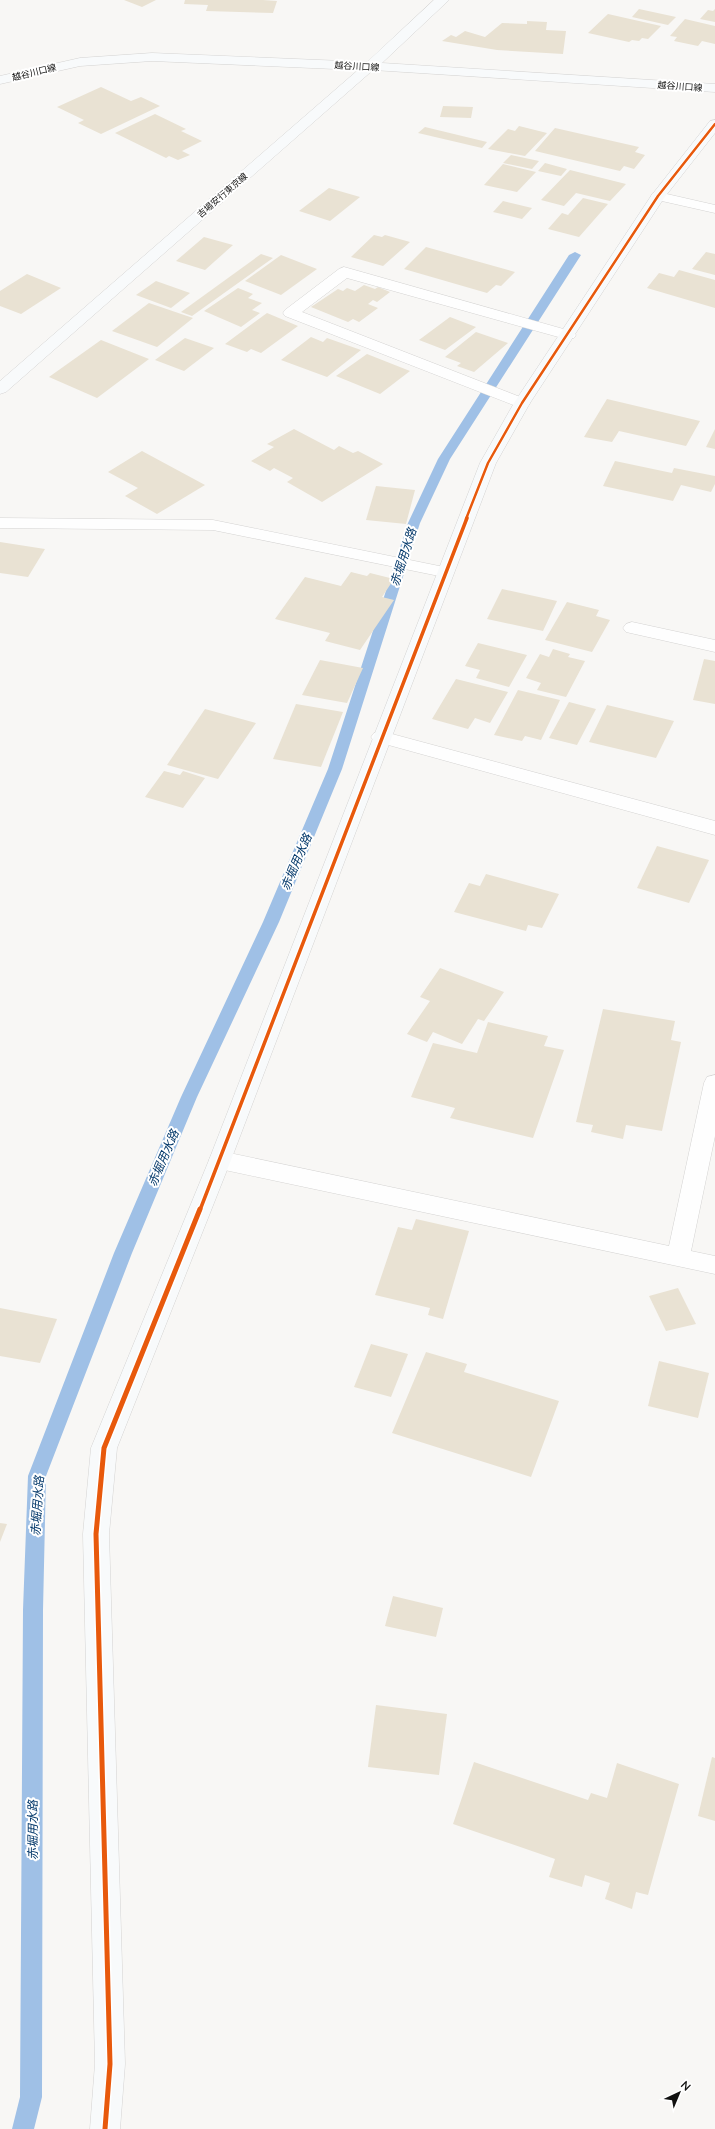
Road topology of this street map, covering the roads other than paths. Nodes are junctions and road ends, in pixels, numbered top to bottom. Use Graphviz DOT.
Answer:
graph roads {
  1 [pos="442,0"];
  2 [pos="370,66"];
  3 [pos="0,80"];
  4 [pos="715,88"];
  5 [pos="715,124"];
  6 [pos="658,196"];
  7 [pos="715,209"];
  8 [pos="568,335"];
  9 [pos="0,389"];
  10 [pos="522,403"];
  11 [pos="0,523"];
  12 [pos="437,571"];
  13 [pos="632,628"];
  14 [pos="715,646"];
  15 [pos="381,737"];
  16 [pos="715,828"];
  17 [pos="715,1083"];
  18 [pos="220,1160"];
  19 [pos="678,1257"];
  20 [pos="715,1265"];
  21 [pos="105,2129"];
  1 -- 2 [label="street, 吉場安行東京線"];
  2 -- 3 [label="street, 越谷川口線"];
  2 -- 4 [label="street, 越谷川口線"];
  2 -- 9 [label="street, 吉場安行東京線"];
  5 -- 6 [label="street"];
  6 -- 7 [label="street"];
  6 -- 8 [label="street"];
  8 -- 10 [label="street"];
  8 -- 10 [label="street"];
  10 -- 12 [label="street"];
  11 -- 12 [label="street"];
  12 -- 15 [label="street"];
  13 -- 14 [label="street"];
  15 -- 16 [label="street"];
  15 -- 18 [label="street"];
  17 -- 19 [label="street"];
  18 -- 19 [label="street"];
  18 -- 21 [label="street"];
  19 -- 20 [label="street"];
}
